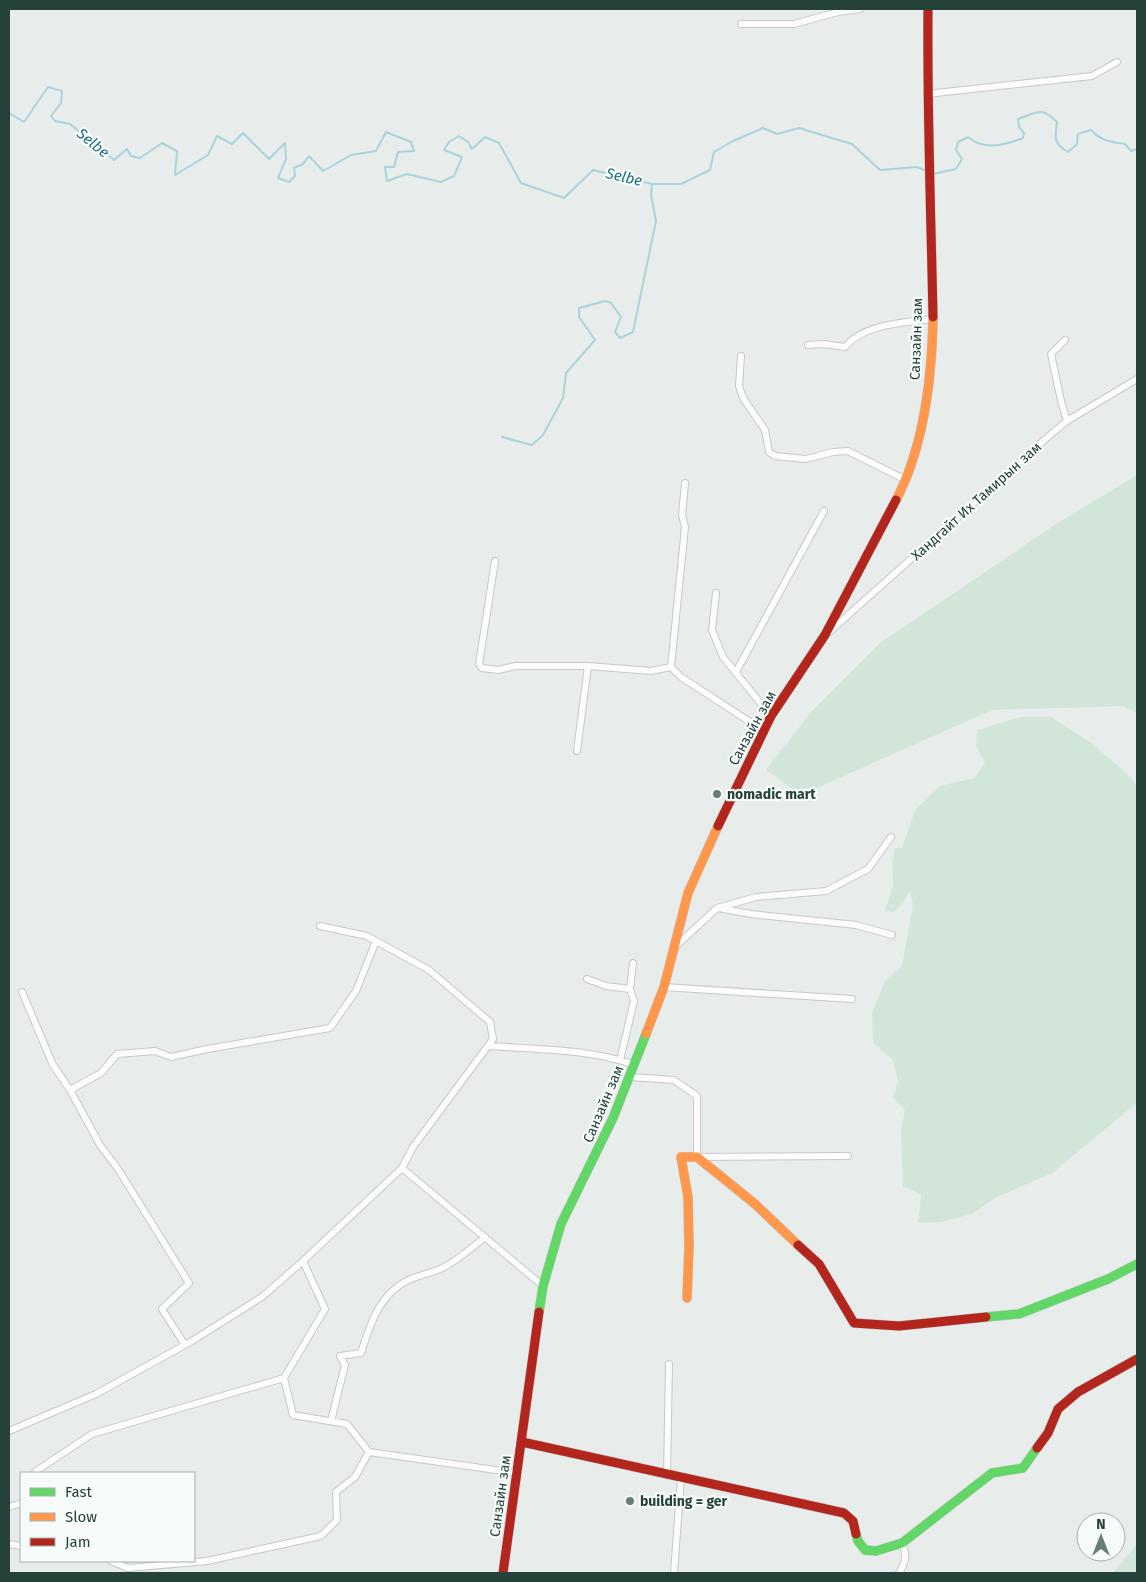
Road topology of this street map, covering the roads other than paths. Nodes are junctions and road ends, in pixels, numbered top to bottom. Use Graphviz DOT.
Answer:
graph roads {
  1 [pos="860,9"];
  2 [pos="926,9"];
  3 [pos="741,24"];
  4 [pos="1117,62"];
  5 [pos="927,94"];
  6 [pos="932,319"];
  7 [pos="1065,340"];
  8 [pos="808,345"];
  9 [pos="741,356"];
  10 [pos="1137,379"];
  11 [pos="1067,421"];
  12 [pos="906,480"];
  13 [pos="685,483"];
  14 [pos="824,511"];
  15 [pos="495,560"];
  16 [pos="716,593"];
  17 [pos="825,635"];
  18 [pos="588,666"];
  19 [pos="671,667"];
  20 [pos="736,672"];
  21 [pos="772,716"];
  22 [pos="764,731"];
  23 [pos="577,751"];
  24 [pos="891,837"];
  25 [pos="717,908"];
  26 [pos="320,926"];
  27 [pos="892,935"];
  28 [pos="376,941"];
  29 [pos="674,947"];
  30 [pos="632,963"];
  31 [pos="587,979"];
  32 [pos="664,986"];
  33 [pos="630,989"];
  34 [pos="22,992"];
  35 [pos="852,999"];
  36 [pos="488,1046"];
  37 [pos="620,1060"];
  38 [pos="635,1065"];
  39 [pos="630,1077"];
  40 [pos="70,1090"];
  41 [pos="848,1156"];
  42 [pos="697,1157"];
  43 [pos="402,1168"];
  44 [pos="485,1237"];
  45 [pos="303,1261"];
  46 [pos="1137,1264"];
  47 [pos="543,1286"];
  48 [pos="687,1298"];
  49 [pos="185,1345"];
  50 [pos="1137,1359"];
  51 [pos="669,1364"];
  52 [pos="284,1378"];
  53 [pos="330,1421"];
  54 [pos="9,1431"];
  55 [pos="522,1442"];
  56 [pos="369,1452"];
  57 [pos="36,1472"];
  58 [pos="517,1473"];
  59 [pos="667,1475"];
  60 [pos="682,1478"];
  61 [pos="902,1543"];
  62 [pos="113,1562"];
  63 [pos="503,1573"];
  64 [pos="674,1573"];
  65 [pos="899,1573"];
  1 -- 3 [label="street"];
  2 -- 5 [label="main road, Санзайн зам"];
  4 -- 5 [label="street"];
  5 -- 6 [label="main road, Санзайн зам"];
  6 -- 8 [label="street"];
  6 -- 12 [label="main road, Санзайн зам"];
  7 -- 11 [label="street"];
  9 -- 12 [label="street"];
  10 -- 11 [label="street, Хандгайт Их Тамирын зам"];
  11 -- 17 [label="street, Хандгайт Их Тамирын зам"];
  12 -- 17 [label="main road, Санзайн зам"];
  13 -- 19 [label="street"];
  14 -- 20 [label="street"];
  15 -- 18 [label="street"];
  16 -- 20 [label="street"];
  17 -- 21 [label="main road, Санзайн зам"];
  18 -- 19 [label="street"];
  18 -- 23 [label="street"];
  19 -- 22 [label="street"];
  20 -- 21 [label="street"];
  21 -- 22 [label="main road, Санзайн зам"];
  22 -- 29 [label="main road, Санзайн зам"];
  24 -- 25 [label="street"];
  25 -- 27 [label="street"];
  25 -- 29 [label="street"];
  26 -- 28 [label="street"];
  28 -- 36 [label="street"];
  28 -- 40 [label="street"];
  29 -- 32 [label="main road, Санзайн зам"];
  30 -- 33 [label="street"];
  31 -- 33 [label="street"];
  32 -- 35 [label="street"];
  32 -- 38 [label="main road, Санзайн зам"];
  33 -- 37 [label="street"];
  34 -- 40 [label="street"];
  36 -- 37 [label="street"];
  36 -- 43 [label="street"];
  37 -- 38 [label="street"];
  38 -- 39 [label="main road, Санзайн зам"];
  39 -- 42 [label="street"];
  39 -- 47 [label="main road, Санзайн зам"];
  40 -- 49 [label="street"];
  41 -- 42 [label="street"];
  42 -- 46 [label="main road"];
  42 -- 48 [label="main road"];
  43 -- 44 [label="street"];
  43 -- 45 [label="street"];
  44 -- 47 [label="street"];
  44 -- 53 [label="street"];
  45 -- 49 [label="street"];
  45 -- 52 [label="street"];
  47 -- 55 [label="main road, Санзайн зам"];
  49 -- 54 [label="street"];
  50 -- 61 [label="main road"];
  51 -- 59 [label="street"];
  52 -- 53 [label="street"];
  52 -- 57 [label="street"];
  53 -- 56 [label="street"];
  55 -- 58 [label="main road, Санзайн зам"];
  55 -- 59 [label="main road"];
  56 -- 58 [label="street"];
  56 -- 62 [label="street"];
  58 -- 63 [label="main road, Санзайн зам"];
  59 -- 60 [label="main road"];
  60 -- 61 [label="main road"];
  60 -- 64 [label="street"];
  61 -- 65 [label="street"];
}
